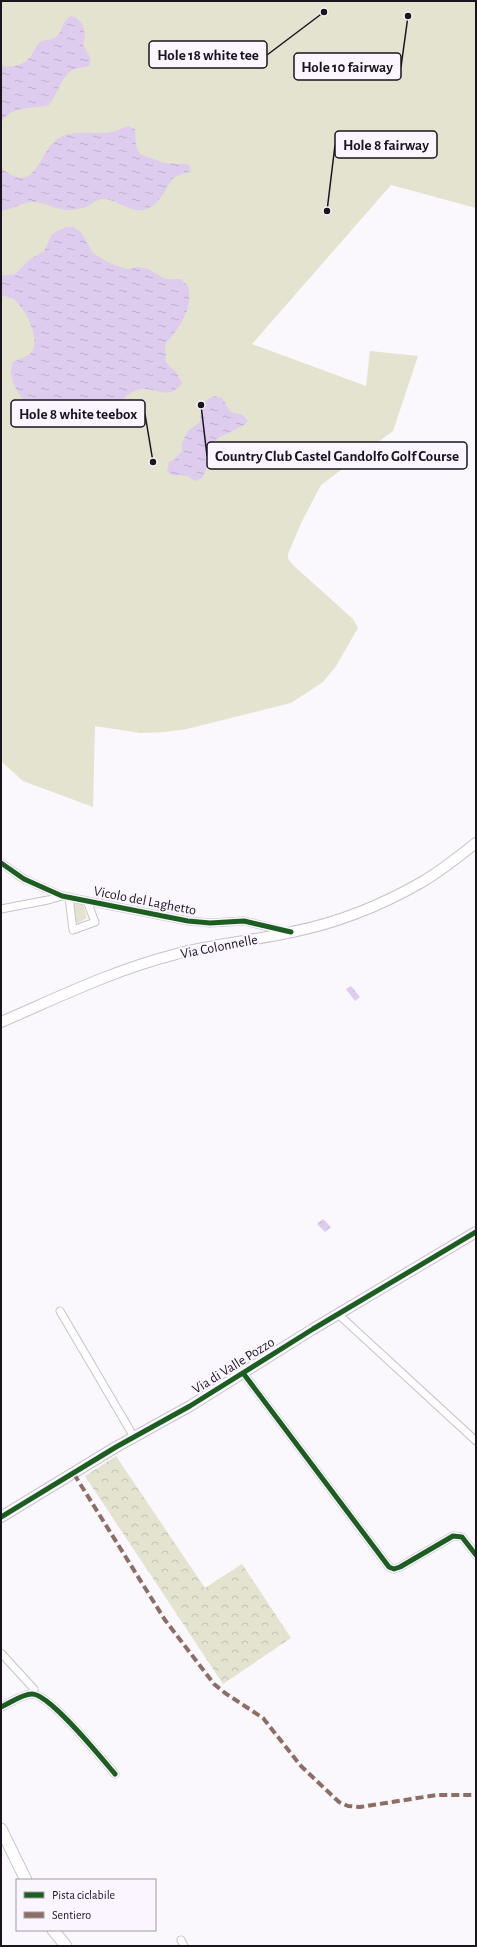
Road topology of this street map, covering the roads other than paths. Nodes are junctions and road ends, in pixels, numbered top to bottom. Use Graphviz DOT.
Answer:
graph roads {
  1 [pos="476,843"];
  2 [pos="1,864"];
  3 [pos="66,897"];
  4 [pos="87,901"];
  5 [pos="1,909"];
  6 [pos="291,932"];
  7 [pos="1,1022"];
  8 [pos="476,1232"];
  9 [pos="60,1311"];
  10 [pos="338,1314"];
  11 [pos="243,1373"];
  12 [pos="134,1437"];
  13 [pos="476,1441"];
  14 [pos="1,1517"];
  15 [pos="476,1555"];
  16 [pos="1,1653"];
  17 [pos="34,1689"];
  18 [pos="1,1706"];
  19 [pos="115,1774"];
  20 [pos="1,1829"];
  21 [pos="26,1879"];
  22 [pos="54,1931"];
  23 [pos="66,1946"];
  1 -- 6 [label="street, Via Colonnelle"];
  2 -- 3 [label="street, Vicolo del Laghetto"];
  3 -- 4 [label="street, Vicolo del Laghetto"];
  3 -- 4 [label="street"];
  3 -- 5 [label="street"];
  4 -- 6 [label="street, Vicolo del Laghetto"];
  6 -- 7 [label="street, Via Colonnelle"];
  8 -- 10 [label="street, Via di Valle Pozzo"];
  9 -- 12 [label="street"];
  10 -- 11 [label="street, Via di Valle Pozzo"];
  10 -- 13 [label="street"];
  11 -- 12 [label="street, Via di Valle Pozzo"];
  11 -- 15 [label="street"];
  12 -- 14 [label="street, Via di Valle Pozzo"];
  16 -- 17 [label="street"];
  18 -- 19 [label="street"];
  20 -- 21 [label="main road"];
  22 -- 23 [label="main road"];
}
